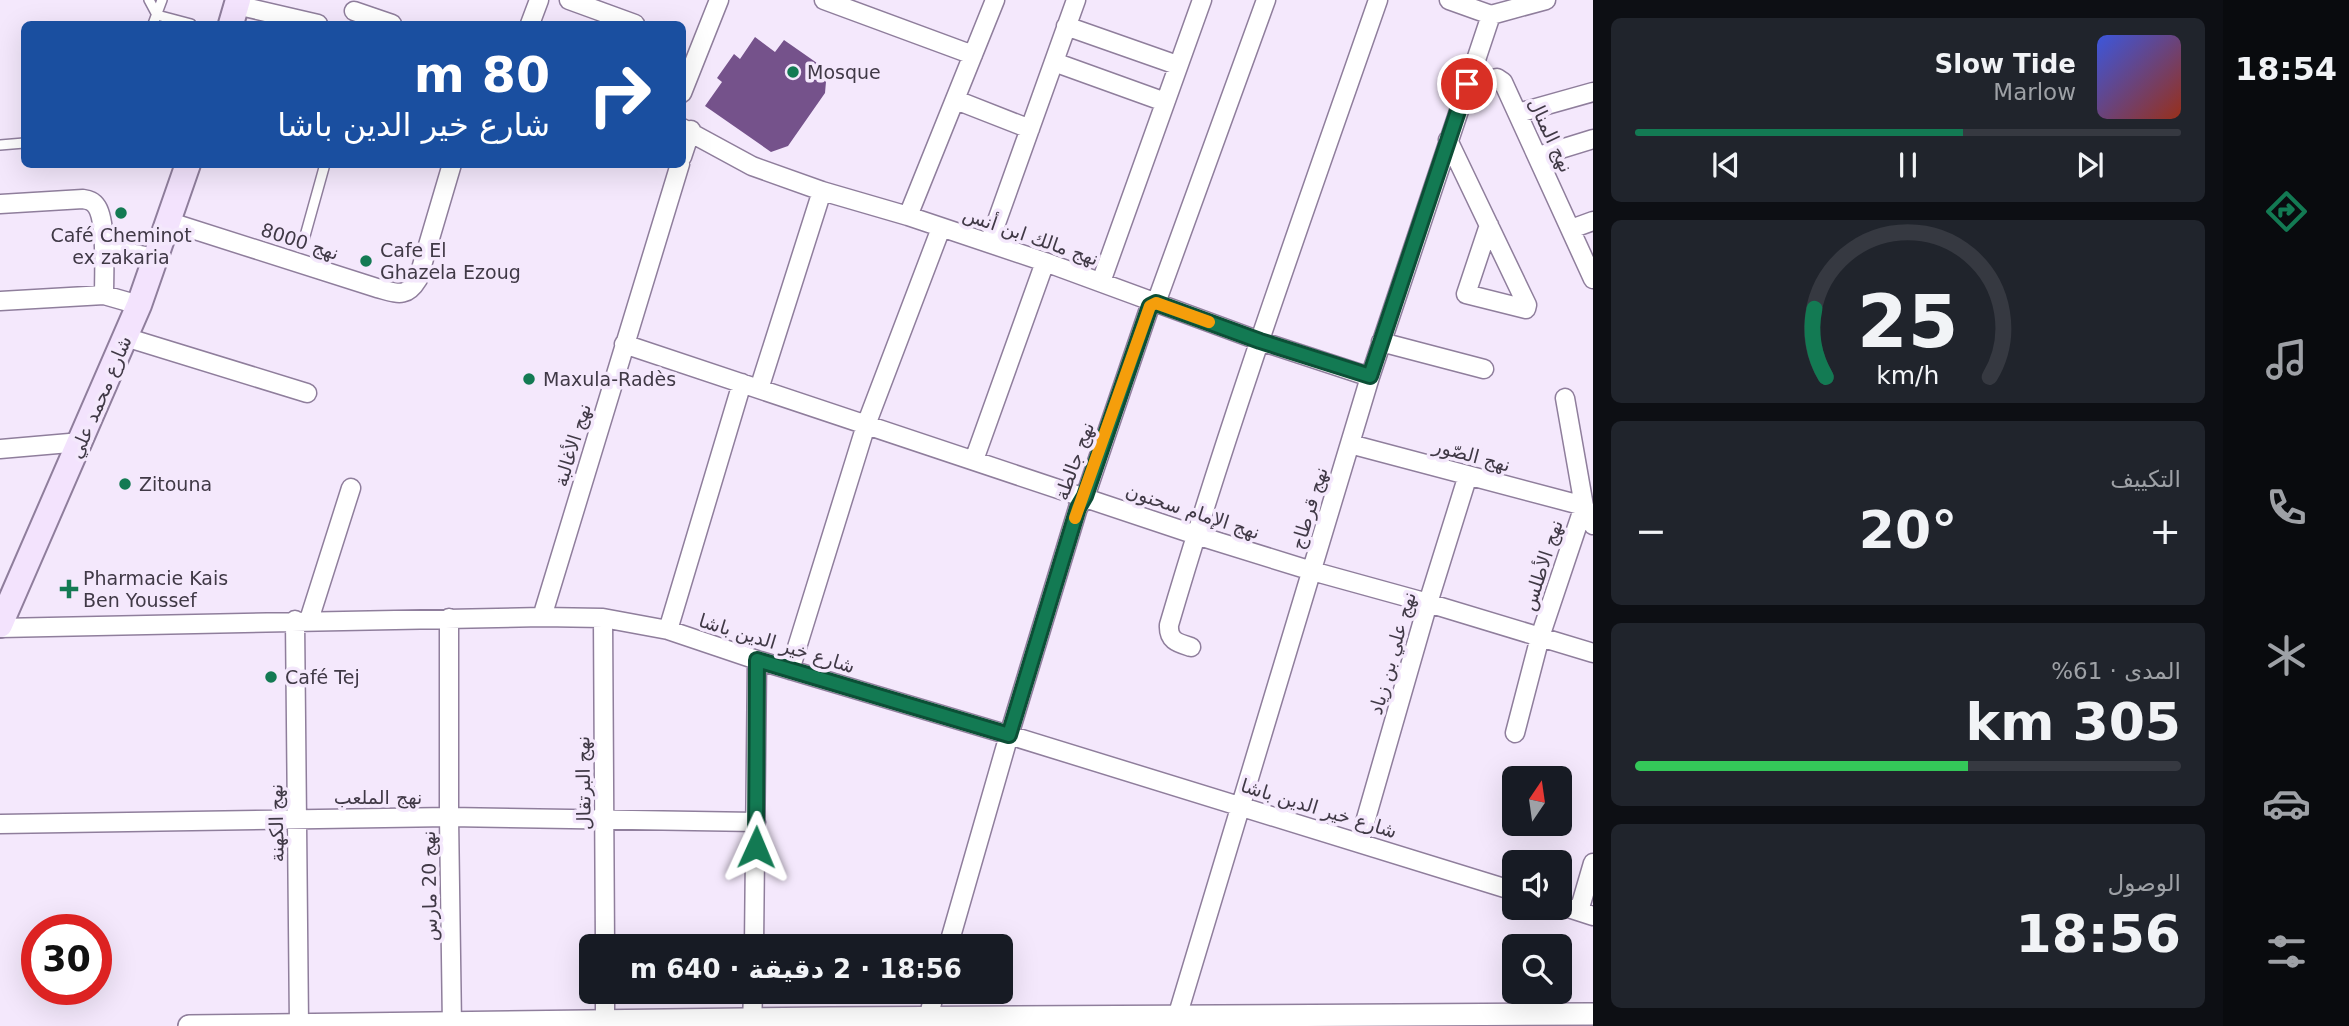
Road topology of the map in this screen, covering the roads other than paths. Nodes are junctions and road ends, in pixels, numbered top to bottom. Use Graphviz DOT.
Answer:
graph roads {
  1 [pos="149,0"];
  2 [pos="162,0"];
  3 [pos="539,0"];
  4 [pos="569,0"];
  5 [pos="719,0"];
  6 [pos="824,0"];
  7 [pos="995,0"];
  8 [pos="1076,0"];
  9 [pos="1202,0"];
  10 [pos="1266,0"];
  11 [pos="1378,0"];
  12 [pos="1449,0"];
  13 [pos="1542,1"];
  14 [pos="235,10"];
  15 [pos="354,12"];
  16 [pos="157,15"];
  17 [pos="1490,15"];
  18 [pos="154,21"];
  19 [pos="180,21"];
  20 [pos="300,21"];
  21 [pos="382,21"];
  22 [pos="531,21"];
  23 [pos="627,21"];
  24 [pos="1066,26"];
  25 [pos="686,43"];
  26 [pos="700,48"];
  27 [pos="973,55"];
  28 [pos="1054,62"];
  29 [pos="1177,65"];
  30 [pos="686,83"];
  31 [pos="1467,84"];
  32 [pos="1593,92"];
  33 [pos="956,100"];
  34 [pos="1164,102"];
  35 [pos="1518,113"];
  36 [pos="687,129"];
  37 [pos="1030,129"];
  38 [pos="1593,139"];
  39 [pos="1448,140"];
  40 [pos="21,143"];
  41 [pos="0,145"];
  42 [pos="1538,156"];
  43 [pos="187,168"];
  44 [pos="324,168"];
  45 [pos="451,168"];
  46 [pos="679,168"];
  47 [pos="822,191"];
  48 [pos="0,204"];
  49 [pos="908,216"];
  50 [pos="1593,221"];
  51 [pos="170,222"];
  52 [pos="1489,225"];
  53 [pos="941,228"];
  54 [pos="1572,229"];
  55 [pos="303,243"];
  56 [pos="989,243"];
  57 [pos="104,248"];
  58 [pos="156,258"];
  59 [pos="1045,262"];
  60 [pos="1593,279"];
  61 [pos="1101,282"];
  62 [pos="104,295"];
  63 [pos="0,301"];
  64 [pos="1156,303"];
  65 [pos="139,305"];
  66 [pos="125,337"];
  67 [pos="1260,341"];
  68 [pos="1381,342"];
  69 [pos="624,344"];
  70 [pos="1484,369"];
  71 [pos="1370,376"];
  72 [pos="751,386"];
  73 [pos="307,393"];
  74 [pos="1565,398"];
  75 [pos="866,425"];
  76 [pos="81,442"];
  77 [pos="1350,444"];
  78 [pos="0,449"];
  79 [pos="974,460"];
  80 [pos="1468,475"];
  81 [pos="351,488"];
  82 [pos="1085,496"];
  83 [pos="1584,506"];
  84 [pos="1593,525"];
  85 [pos="1196,535"];
  86 [pos="1312,571"];
  87 [pos="1428,603"];
  88 [pos="542,617"];
  89 [pos="449,618"];
  90 [pos="603,618"];
  91 [pos="302,620"];
  92 [pos="0,626"];
  93 [pos="668,631"];
  94 [pos="1540,637"];
  95 [pos="1191,647"];
  96 [pos="1593,653"];
  97 [pos="757,660"];
  98 [pos="790,670"];
  99 [pos="1515,733"];
  100 [pos="1009,735"];
  101 [pos="1240,805"];
  102 [pos="449,817"];
  103 [pos="296,818"];
  104 [pos="605,821"];
  105 [pos="756,822"];
  106 [pos="0,824"];
  107 [pos="1359,843"];
  108 [pos="1593,863"];
  109 [pos="1502,887"];
  110 [pos="1586,914"];
  111 [pos="605,934"];
  112 [pos="754,934"];
  113 [pos="952,934"];
  114 [pos="605,1004"];
  115 [pos="753,1004"];
  116 [pos="932,1004"];
  117 [pos="1593,1014"];
  118 [pos="1177,1017"];
  119 [pos="928,1018"];
  120 [pos="1389,1020"];
  121 [pos="1221,1021"];
  122 [pos="830,1022"];
  123 [pos="1093,1022"];
  124 [pos="752,1023"];
  125 [pos="452,1024"];
  126 [pos="605,1024"];
  127 [pos="299,1025"];
  128 [pos="189,1026"];
  1 -- 16 [label="lane"];
  2 -- 16 [label="lane"];
  3 -- 22 [label="street"];
  4 -- 23 [label="street"];
  5 -- 26 [label="street"];
  6 -- 27 [label="street"];
  7 -- 27 [label="street"];
  8 -- 24 [label="street"];
  9 -- 29 [label="street"];
  10 -- 64 [label="street, نهج جالطة"];
  11 -- 67 [label="street"];
  12 -- 17 [label="street"];
  13 -- 17 [label="street"];
  14 -- 20 [label="street"];
  15 -- 21 [label="street"];
  16 -- 18 [label="lane"];
  16 -- 19 [label="lane"];
  17 -- 31 [label="street, نهج قرطاج"];
  24 -- 28 [label="street"];
  24 -- 29 [label="street"];
  25 -- 26 [label="street"];
  26 -- 30 [label="street"];
  27 -- 33 [label="street"];
  28 -- 34 [label="street"];
  28 -- 37 [label="street"];
  29 -- 34 [label="street"];
  31 -- 35 [label="street, نهج المنال"];
  31 -- 39 [label="street, نهج قرطاج"];
  32 -- 35 [label="street"];
  33 -- 37 [label="street"];
  33 -- 49 [label="street"];
  34 -- 61 [label="street"];
  35 -- 42 [label="street, نهج المنال"];
  36 -- 47 [label="street, نهج مالك ابن أنس"];
  37 -- 56 [label="street"];
  38 -- 42 [label="street"];
  39 -- 52 [label="street"];
  39 -- 68 [label="street, نهج قرطاج"];
  40 -- 41 [label="lane"];
  42 -- 54 [label="street, نهج المنال"];
  43 -- 51 [label="main road, شارع محمد علي"];
  44 -- 55 [label="lane"];
  45 -- 51 [label="street, نهج 8000"];
  46 -- 69 [label="street, نهج الأغالبة"];
  47 -- 49 [label="street, نهج مالك ابن أنس"];
  47 -- 72 [label="street"];
  48 -- 57 [label="street"];
  49 -- 53 [label="street, نهج مالك ابن أنس"];
  50 -- 54 [label="street"];
  51 -- 58 [label="main road, شارع محمد علي"];
  52 -- 52 [label="street"];
  53 -- 56 [label="street, نهج مالك ابن أنس"];
  53 -- 75 [label="street"];
  54 -- 60 [label="street, نهج المنال"];
  56 -- 59 [label="street, نهج مالك ابن أنس"];
  57 -- 58 [label="street"];
  57 -- 62 [label="street"];
  58 -- 65 [label="main road, شارع محمد علي"];
  59 -- 61 [label="street, نهج مالك ابن أنس"];
  59 -- 79 [label="street"];
  61 -- 64 [label="street, نهج مالك ابن أنس"];
  62 -- 63 [label="street"];
  62 -- 65 [label="street"];
  64 -- 67 [label="street, نهج مالك ابن أنس"];
  64 -- 82 [label="street, نهج جالطة"];
  65 -- 66 [label="main road, شارع محمد علي"];
  66 -- 73 [label="street"];
  66 -- 76 [label="main road, شارع محمد علي"];
  67 -- 71 [label="street, نهج مالك ابن أنس"];
  67 -- 85 [label="street"];
  68 -- 70 [label="street"];
  68 -- 71 [label="street, نهج قرطاج"];
  69 -- 72 [label="street, نهج الإمام سحنون"];
  69 -- 88 [label="street, نهج الأغالبة"];
  71 -- 77 [label="street, نهج قرطاج"];
  72 -- 75 [label="street, نهج الإمام سحنون"];
  72 -- 93 [label="street"];
  74 -- 83 [label="street"];
  75 -- 79 [label="street, نهج الإمام سحنون"];
  75 -- 98 [label="street"];
  76 -- 78 [label="street"];
  76 -- 92 [label="main road, شارع محمد علي"];
  77 -- 80 [label="street, نهج الصّور"];
  77 -- 86 [label="street, نهج قرطاج"];
  79 -- 82 [label="street, نهج الإمام سحنون"];
  80 -- 83 [label="street, نهج الصّور"];
  80 -- 87 [label="street, نهج علي بن زياد"];
  81 -- 91 [label="street, نهج الكهنة"];
  82 -- 85 [label="street, نهج الإمام سحنون"];
  82 -- 100 [label="street, نهج جالطة"];
  83 -- 84 [label="street"];
  83 -- 94 [label="street, نهج الأطلس"];
  85 -- 86 [label="street, نهج الإمام سحنون"];
  85 -- 95 [label="street"];
  86 -- 87 [label="street, نهج الإمام سحنون"];
  86 -- 101 [label="street, نهج قرطاج"];
  87 -- 94 [label="street, نهج الإمام سحنون"];
  87 -- 107 [label="street, نهج علي بن زياد"];
  88 -- 89 [label="street, شارع خير الدين باشا"];
  88 -- 90 [label="street, شارع خير الدين باشا"];
  89 -- 91 [label="street, شارع خير الدين باشا"];
  89 -- 102 [label="street, نهج 20 مارس"];
  90 -- 93 [label="street, شارع خير الدين باشا"];
  90 -- 104 [label="street, نهج البرتقال"];
  91 -- 92 [label="street, شارع خير الدين باشا"];
  91 -- 103 [label="street, نهج الكهنة"];
  93 -- 97 [label="street, شارع خير الدين باشا"];
  94 -- 96 [label="street, نهج الإمام سحنون"];
  94 -- 99 [label="street, نهج الأطلس"];
  97 -- 98 [label="street, شارع خير الدين باشا"];
  97 -- 105 [label="street"];
  98 -- 100 [label="street, شارع خير الدين باشا"];
  100 -- 101 [label="street, شارع خير الدين باشا"];
  100 -- 113 [label="street, نهج جالطة"];
  101 -- 107 [label="street, شارع خير الدين باشا"];
  101 -- 118 [label="street, نهج قرطاج"];
  102 -- 103 [label="street, نهج الملعب"];
  102 -- 104 [label="street, نهج الملعب"];
  102 -- 125 [label="street, نهج 20 مارس"];
  103 -- 106 [label="street, نهج الملعب"];
  103 -- 127 [label="street, نهج الكهنة"];
  104 -- 105 [label="street, نهج الملعب"];
  104 -- 111 [label="street, نهج البرتقال"];
  105 -- 112 [label="street"];
  107 -- 109 [label="street, شارع خير الدين باشا"];
  108 -- 110 [label="street"];
  114 -- 126 [label="street"];
  115 -- 124 [label="street"];
  116 -- 119 [label="street"];
  117 -- 120 [label="street"];
  118 -- 121 [label="street"];
  118 -- 123 [label="street"];
  119 -- 122 [label="street"];
  119 -- 123 [label="street"];
  120 -- 121 [label="street"];
  122 -- 124 [label="street"];
  124 -- 126 [label="street"];
  125 -- 126 [label="street"];
  125 -- 127 [label="street"];
  127 -- 128 [label="street"];
}
